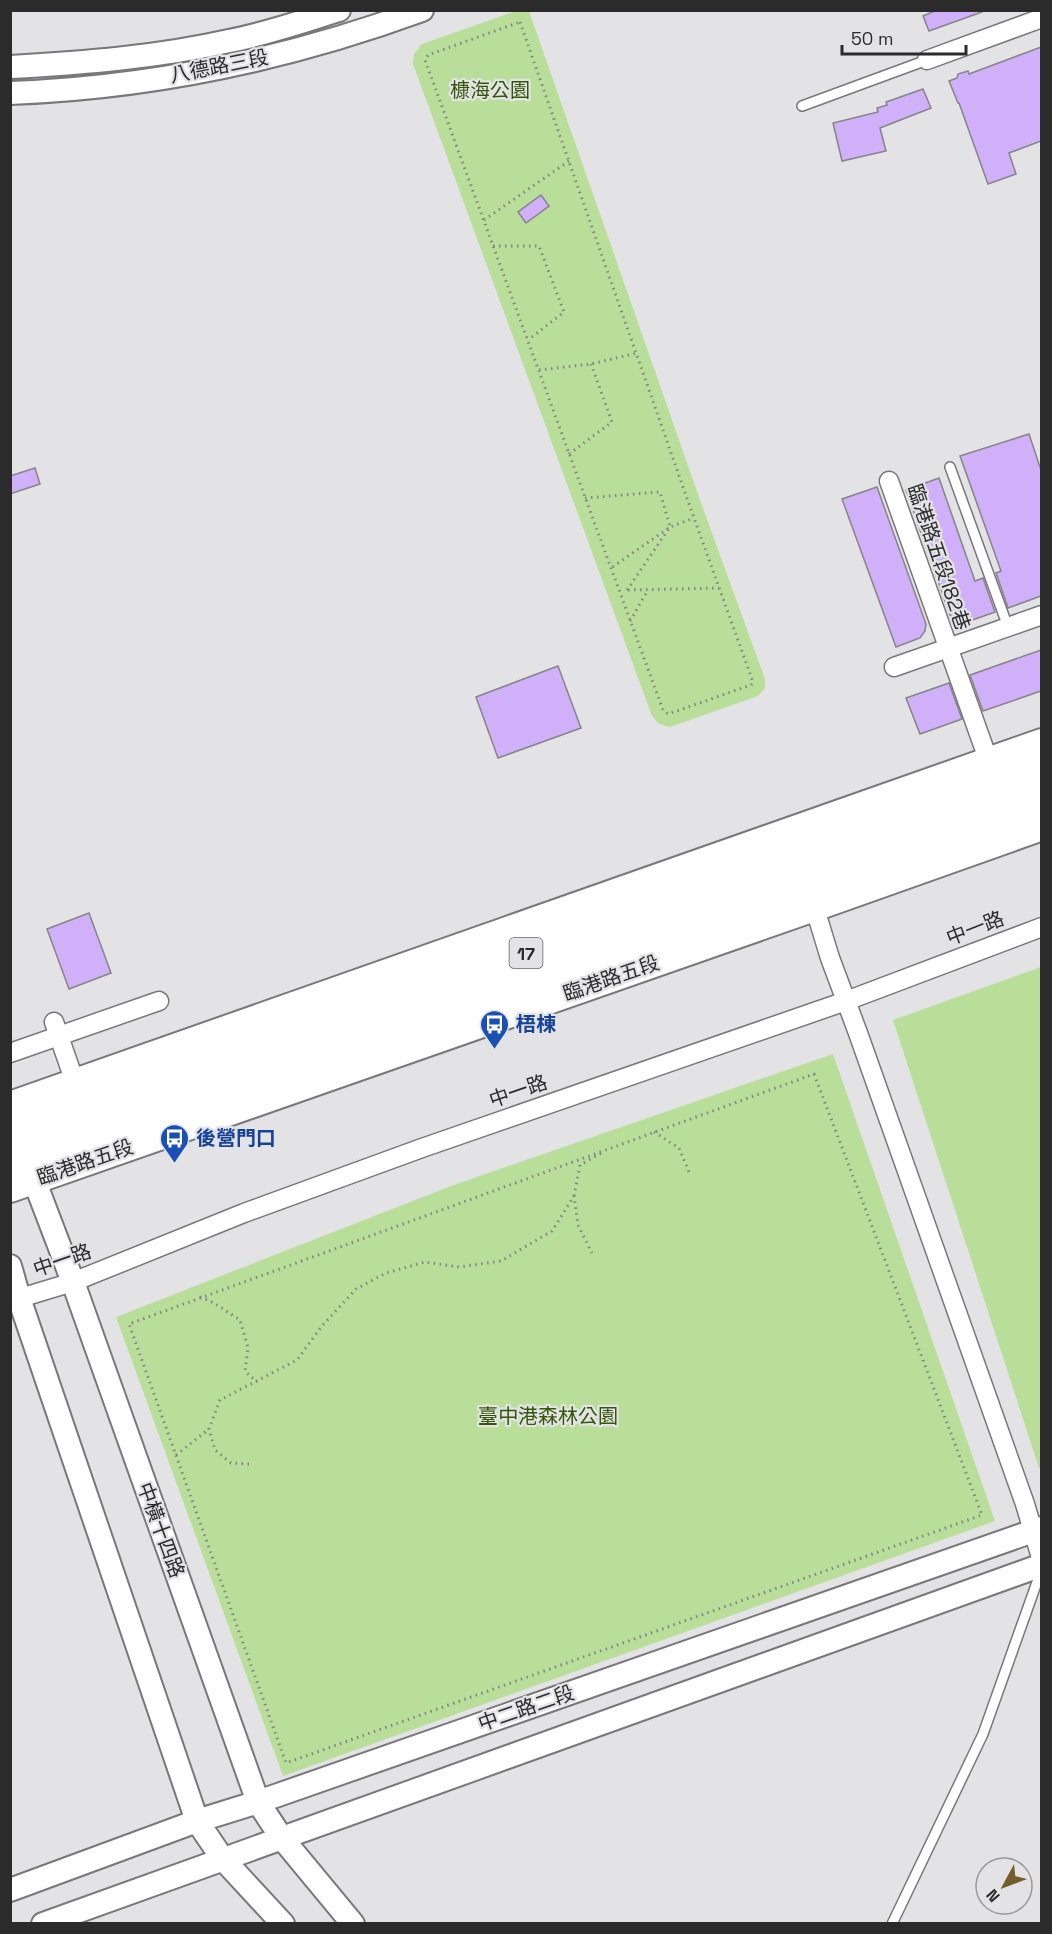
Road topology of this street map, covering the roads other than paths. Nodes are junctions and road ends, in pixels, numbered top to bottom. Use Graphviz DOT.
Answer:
graph roads {
  1 [pos="339,10"];
  2 [pos="422,10"];
  3 [pos="382,17"];
  4 [pos="1041,18"];
  5 [pos="927,60"];
  6 [pos="10,67"];
  7 [pos="10,93"];
  8 [pos="802,106"];
  9 [pos="950,467"];
  10 [pos="889,481"];
  11 [pos="1041,615"];
  12 [pos="1008,627"];
  13 [pos="947,648"];
  14 [pos="894,667"];
  15 [pos="1041,744"];
  16 [pos="989,762"];
  17 [pos="1041,771"];
  18 [pos="1041,798"];
  19 [pos="1041,826"];
  20 [pos="801,870"];
  21 [pos="1041,927"];
  22 [pos="159,1001"];
  23 [pos="846,1001"];
  24 [pos="56,1029"];
  25 [pos="10,1053"];
  26 [pos="88,1120"];
  27 [pos="16,1146"];
  28 [pos="10,1266"];
  29 [pos="73,1282"];
  30 [pos="15,1300"];
  31 [pos="1037,1530"];
  32 [pos="1041,1564"];
  33 [pos="258,1802"];
  34 [pos="197,1821"];
  35 [pos="281,1837"];
  36 [pos="222,1858"];
  37 [pos="10,1890"];
  38 [pos="43,1923"];
  39 [pos="283,1923"];
  40 [pos="353,1923"];
  41 [pos="892,1923"];
  1 -- 6 [label="street, 八德路三段"];
  2 -- 3 [label="street, 八德路三段"];
  3 -- 7 [label="street, 八德路三段"];
  4 -- 5 [label="street"];
  5 -- 8 [label="lane"];
  9 -- 12 [label="lane"];
  10 -- 13 [label="street, 臨港路五段182巷"];
  11 -- 12 [label="street, 臨港路五段182巷"];
  12 -- 13 [label="street, 臨港路五段182巷"];
  13 -- 14 [label="street, 臨港路五段182巷"];
  13 -- 16 [label="street, 臨港路五段182巷"];
  15 -- 16 [label="main road, 臨港路五段 / 17"];
  16 -- 20 [label="main road, 臨港路五段 / 17"];
  17 -- 20 [label="main road, 臨港路五段 / 17"];
  18 -- 20 [label="main road, 臨港路五段 / 17"];
  19 -- 20 [label="main road, 臨港路五段 / 17"];
  20 -- 23 [label="street"];
  20 -- 26 [label="main road, 臨港路五段 / 17"];
  20 -- 26 [label="main road, 臨港路五段 / 17"];
  21 -- 23 [label="street, 中一路"];
  22 -- 24 [label="street"];
  23 -- 29 [label="street, 中一路"];
  23 -- 31 [label="street"];
  24 -- 25 [label="street"];
  24 -- 26 [label="street"];
  26 -- 27 [label="main road, 臨港路五段 / 17"];
  26 -- 27 [label="main road, 臨港路五段 / 17"];
  27 -- 29 [label="street, 中橫十四路"];
  28 -- 30 [label="street"];
  29 -- 30 [label="street, 中一路"];
  29 -- 33 [label="street, 中橫十四路"];
  30 -- 34 [label="street"];
  31 -- 32 [label="street"];
  31 -- 33 [label="street, 中二路二段"];
  32 -- 35 [label="street, 中二路二段"];
  32 -- 41 [label="lane"];
  33 -- 34 [label="street, 中二路二段"];
  33 -- 35 [label="street, 中橫十四路"];
  34 -- 36 [label="street"];
  34 -- 37 [label="street, 中二路二段"];
  35 -- 36 [label="street, 中二路二段"];
  35 -- 40 [label="street, 中橫十四路"];
  36 -- 38 [label="street, 中二路二段"];
  36 -- 39 [label="street"];
}
